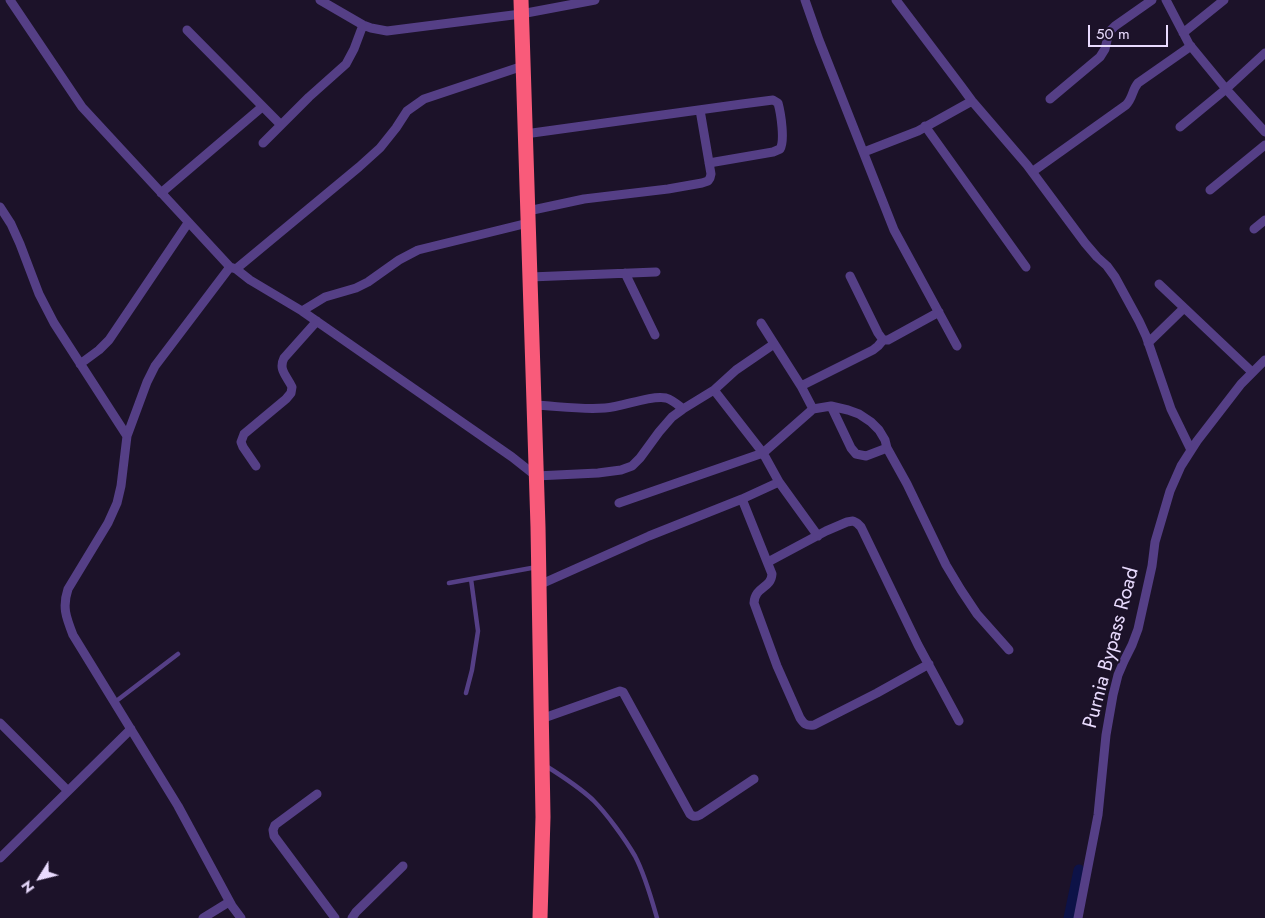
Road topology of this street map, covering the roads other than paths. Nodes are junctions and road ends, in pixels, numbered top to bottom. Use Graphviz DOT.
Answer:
graph roads {
  1 [pos="10,0"];
  2 [pos="320,0"];
  3 [pos="595,0"];
  4 [pos="805,0"];
  5 [pos="896,0"];
  6 [pos="1152,0"];
  7 [pos="1166,0"];
  8 [pos="1224,0"];
  9 [pos="521,7"];
  10 [pos="363,25"];
  11 [pos="187,30"];
  12 [pos="1184,33"];
  13 [pos="1191,46"];
  14 [pos="1265,53"];
  15 [pos="523,66"];
  16 [pos="1226,89"];
  17 [pos="1050,98"];
  18 [pos="972,101"];
  19 [pos="262,107"];
  20 [pos="700,110"];
  21 [pos="281,125"];
  22 [pos="925,126"];
  23 [pos="1180,128"];
  24 [pos="1265,132"];
  25 [pos="526,134"];
  26 [pos="263,143"];
  27 [pos="1265,145"];
  28 [pos="864,152"];
  29 [pos="709,163"];
  30 [pos="1032,172"];
  31 [pos="1210,190"];
  32 [pos="161,193"];
  33 [pos="0,207"];
  34 [pos="528,217"];
  35 [pos="1265,220"];
  36 [pos="188,223"];
  37 [pos="1254,229"];
  38 [pos="1026,267"];
  39 [pos="233,268"];
  40 [pos="656,272"];
  41 [pos="625,273"];
  42 [pos="850,276"];
  43 [pos="530,277"];
  44 [pos="1159,284"];
  45 [pos="1184,308"];
  46 [pos="302,311"];
  47 [pos="939,312"];
  48 [pos="317,321"];
  49 [pos="761,323"];
  50 [pos="655,335"];
  51 [pos="883,340"];
  52 [pos="1148,343"];
  53 [pos="774,344"];
  54 [pos="957,346"];
  55 [pos="1265,360"];
  56 [pos="80,364"];
  57 [pos="1252,372"];
  58 [pos="801,386"];
  59 [pos="714,390"];
  60 [pos="534,404"];
  61 [pos="831,406"];
  62 [pos="683,409"];
  63 [pos="813,409"];
  64 [pos="127,436"];
  65 [pos="887,448"];
  66 [pos="1191,450"];
  67 [pos="763,453"];
  68 [pos="256,466"];
  69 [pos="536,476"];
  70 [pos="779,482"];
  71 [pos="742,499"];
  72 [pos="619,503"];
  73 [pos="818,536"];
  74 [pos="768,562"];
  75 [pos="538,567"];
  76 [pos="471,579"];
  77 [pos="449,583"];
  78 [pos="539,584"];
  79 [pos="1009,650"];
  80 [pos="178,654"];
  81 [pos="928,664"];
  82 [pos="466,693"];
  83 [pos="114,702"];
  84 [pos="541,719"];
  85 [pos="959,721"];
  86 [pos="0,723"];
  87 [pos="131,729"];
  88 [pos="542,764"];
  89 [pos="754,779"];
  90 [pos="67,790"];
  91 [pos="317,794"];
  92 [pos="0,858"];
  93 [pos="403,866"];
  94 [pos="230,902"];
  95 [pos="203,918"];
  96 [pos="241,918"];
  97 [pos="335,918"];
  98 [pos="352,918"];
  99 [pos="540,918"];
  100 [pos="657,918"];
  101 [pos="1078,918"];
  1 -- 32 [label="street"];
  2 -- 10 [label="street"];
  3 -- 9 [label="street"];
  4 -- 28 [label="street"];
  5 -- 18 [label="street"];
  6 -- 17 [label="street"];
  7 -- 12 [label="street"];
  8 -- 12 [label="street"];
  9 -- 10 [label="street"];
  9 -- 15 [label="highway"];
  10 -- 21 [label="street"];
  11 -- 19 [label="street"];
  12 -- 13 [label="street"];
  13 -- 16 [label="street"];
  13 -- 30 [label="street"];
  14 -- 16 [label="street"];
  15 -- 25 [label="highway"];
  15 -- 39 [label="street"];
  16 -- 23 [label="street"];
  16 -- 24 [label="street"];
  18 -- 22 [label="street"];
  18 -- 30 [label="street"];
  19 -- 21 [label="street"];
  19 -- 32 [label="street"];
  20 -- 25 [label="street"];
  20 -- 29 [label="street"];
  20 -- 29 [label="street"];
  21 -- 26 [label="street"];
  22 -- 28 [label="street"];
  22 -- 38 [label="street"];
  25 -- 34 [label="highway"];
  27 -- 31 [label="street"];
  28 -- 47 [label="street"];
  29 -- 34 [label="street"];
  30 -- 52 [label="street"];
  32 -- 36 [label="street"];
  33 -- 56 [label="street"];
  34 -- 43 [label="highway"];
  34 -- 46 [label="street"];
  35 -- 37 [label="street"];
  36 -- 39 [label="street"];
  36 -- 56 [label="street"];
  39 -- 46 [label="street"];
  39 -- 64 [label="street"];
  40 -- 41 [label="street"];
  41 -- 43 [label="street"];
  41 -- 50 [label="street"];
  42 -- 51 [label="street"];
  43 -- 60 [label="highway"];
  44 -- 45 [label="street"];
  45 -- 52 [label="street"];
  45 -- 57 [label="street"];
  46 -- 48 [label="street"];
  47 -- 51 [label="street"];
  47 -- 54 [label="street"];
  48 -- 68 [label="street"];
  48 -- 69 [label="street"];
  49 -- 53 [label="street"];
  51 -- 58 [label="street"];
  52 -- 66 [label="street"];
  53 -- 58 [label="street"];
  53 -- 59 [label="street"];
  55 -- 57 [label="street, Purnia Bypass Road"];
  56 -- 64 [label="street"];
  57 -- 66 [label="street, Purnia Bypass Road"];
  58 -- 63 [label="street"];
  59 -- 62 [label="street"];
  59 -- 67 [label="street"];
  60 -- 62 [label="street"];
  60 -- 69 [label="highway"];
  61 -- 63 [label="street"];
  61 -- 65 [label="street"];
  61 -- 65 [label="street"];
  62 -- 69 [label="street"];
  63 -- 67 [label="street"];
  64 -- 83 [label="street"];
  65 -- 79 [label="street"];
  66 -- 101 [label="street, Purnia Bypass Road"];
  67 -- 70 [label="street"];
  67 -- 72 [label="street"];
  69 -- 75 [label="highway"];
  70 -- 71 [label="street"];
  70 -- 73 [label="street"];
  71 -- 74 [label="street"];
  71 -- 78 [label="street"];
  73 -- 74 [label="street"];
  73 -- 81 [label="street"];
  74 -- 81 [label="street"];
  75 -- 76 [label="lane"];
  75 -- 78 [label="highway"];
  76 -- 77 [label="lane"];
  76 -- 82 [label="lane"];
  78 -- 84 [label="highway"];
  80 -- 83 [label="lane"];
  81 -- 85 [label="street"];
  83 -- 87 [label="street"];
  84 -- 88 [label="highway"];
  84 -- 89 [label="street"];
  86 -- 90 [label="street"];
  87 -- 90 [label="street"];
  87 -- 94 [label="street"];
  88 -- 99 [label="highway"];
  88 -- 100 [label="lane"];
  90 -- 92 [label="street"];
  91 -- 97 [label="street"];
  93 -- 98 [label="street"];
  94 -- 95 [label="street"];
  94 -- 96 [label="street"];
}
